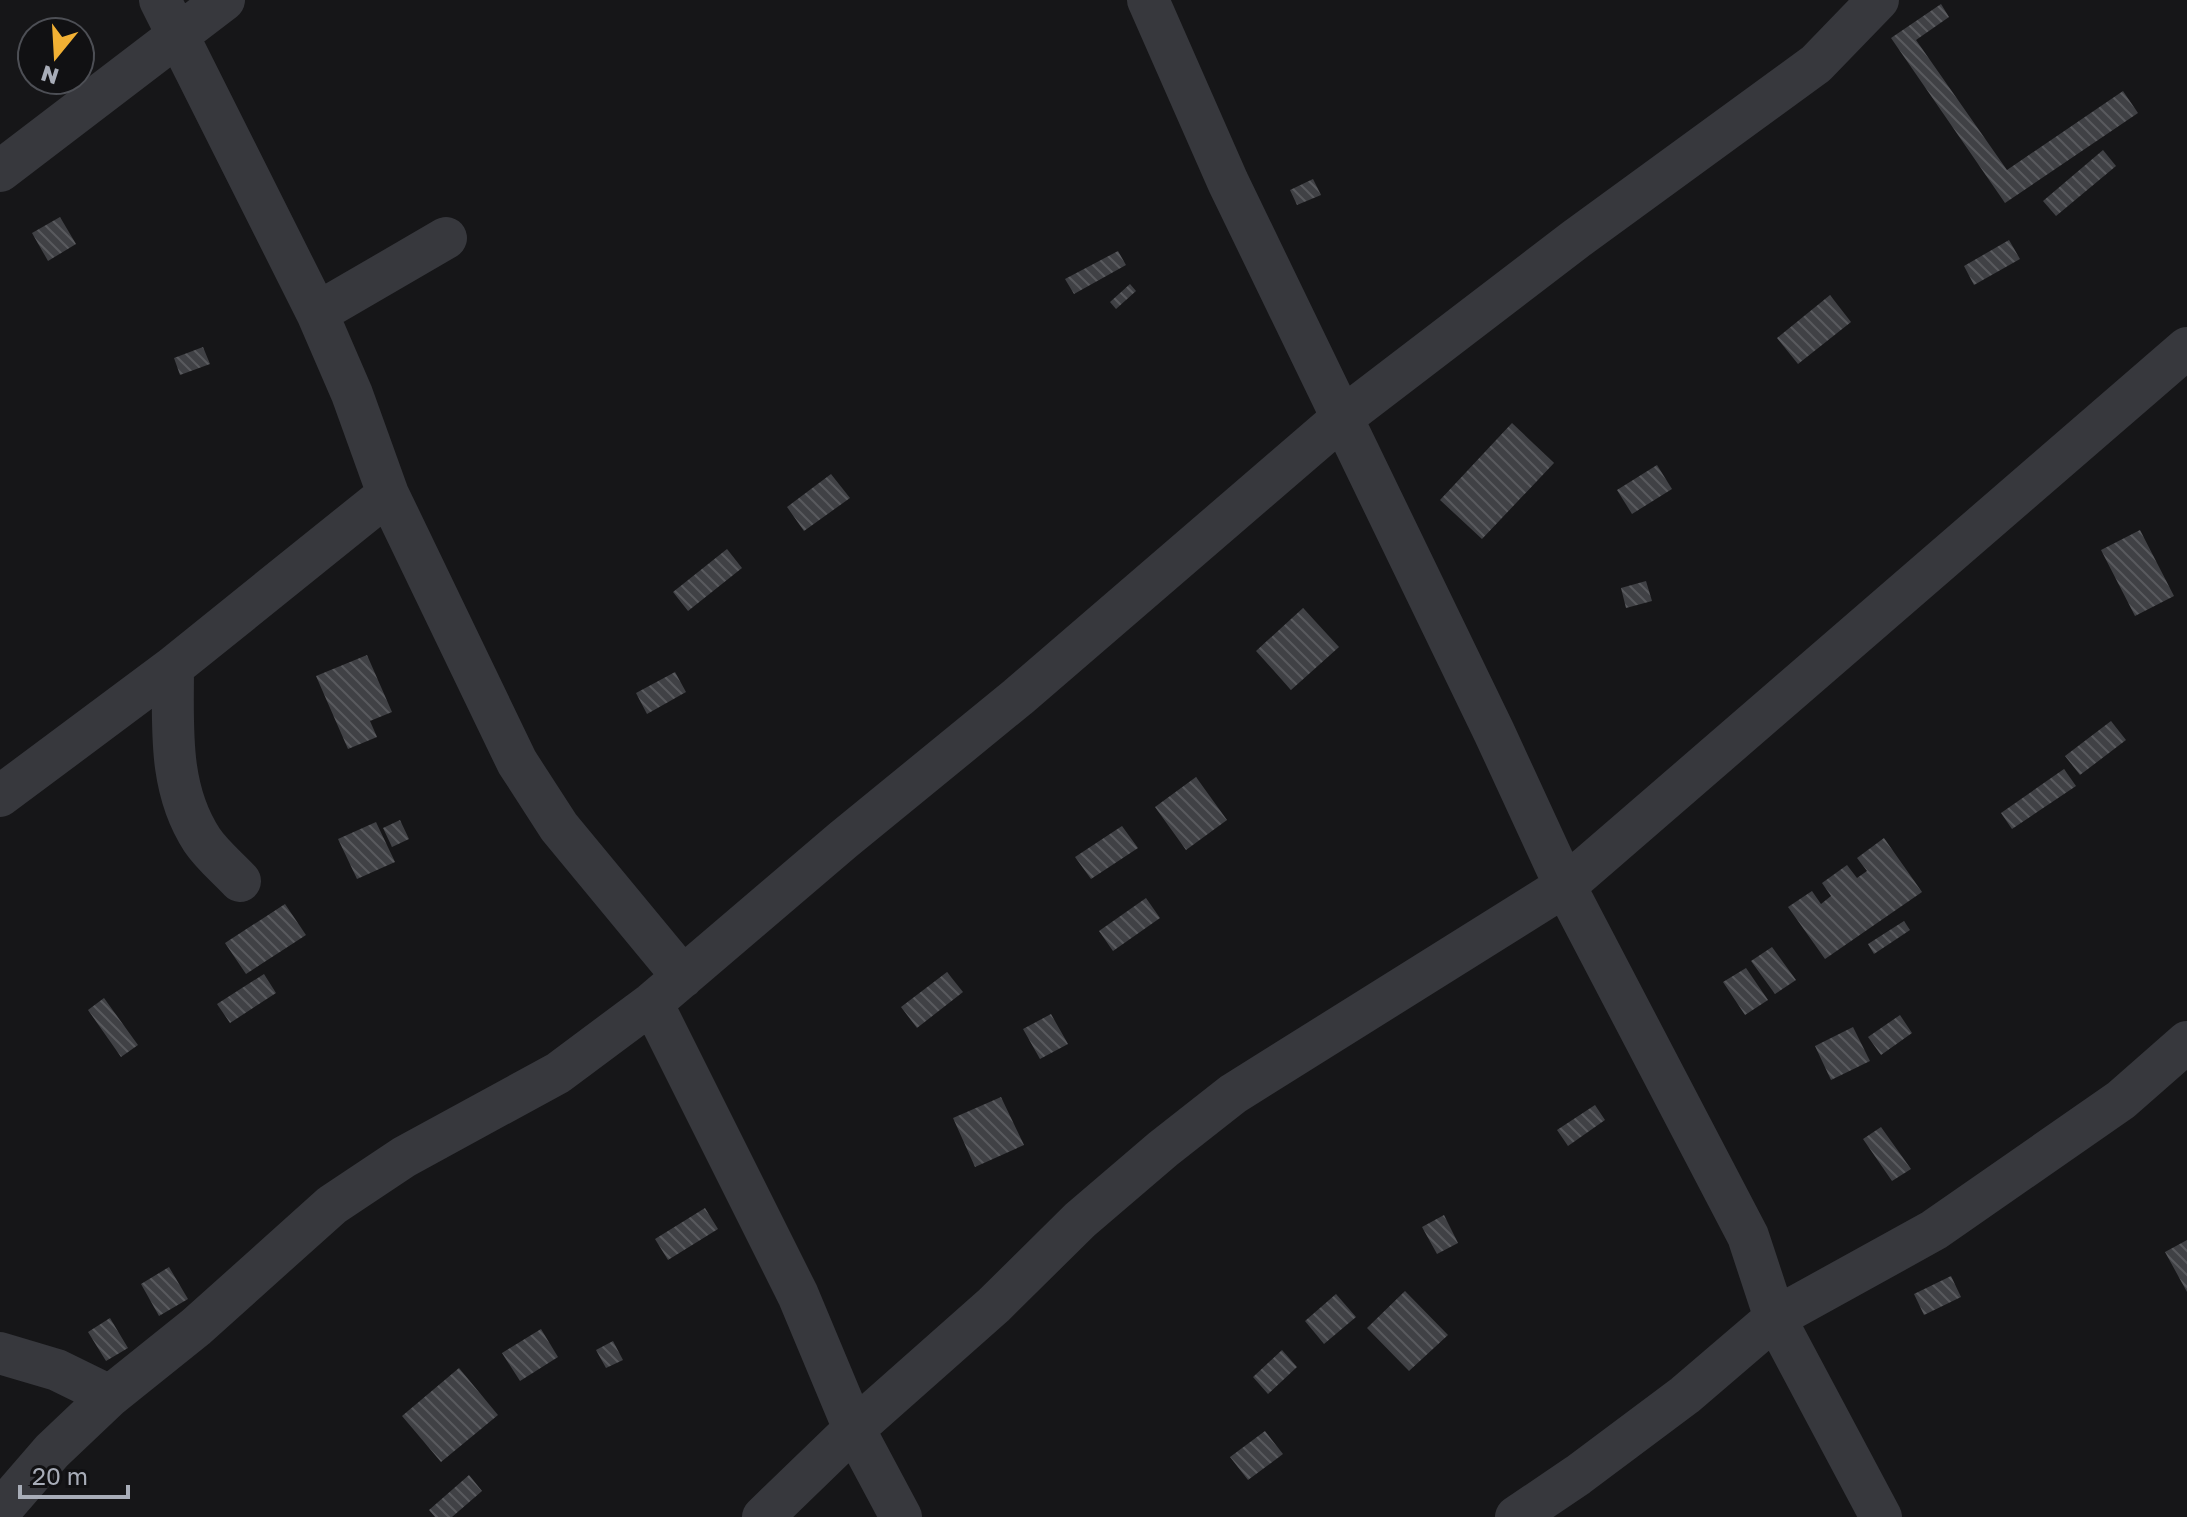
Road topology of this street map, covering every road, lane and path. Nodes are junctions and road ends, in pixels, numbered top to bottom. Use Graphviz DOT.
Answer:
graph roads {
  1 [pos="224,0"];
  2 [pos="1148,0"];
  3 [pos="1878,0"];
  4 [pos="169,18"];
  5 [pos="0,171"];
  6 [pos="446,238"];
  7 [pos="317,313"];
  8 [pos="2187,348"];
  9 [pos="1342,418"];
  10 [pos="388,494"];
  11 [pos="173,667"];
  12 [pos="0,796"];
  13 [pos="240,881"];
  14 [pos="1565,886"];
  15 [pos="668,990"];
  16 [pos="2187,1042"];
  17 [pos="1775,1318"];
  18 [pos="0,1353"];
  19 [pos="110,1396"];
  20 [pos="854,1429"];
  21 [pos="0,1511"];
  22 [pos="763,1517"];
  23 [pos="901,1517"];
  24 [pos="1516,1517"];
  25 [pos="1881,1517"];
  1 -- 4 [label="street"];
  2 -- 9 [label="street"];
  3 -- 9 [label="street"];
  4 -- 5 [label="street"];
  4 -- 7 [label="street"];
  6 -- 7 [label="street"];
  7 -- 10 [label="street"];
  8 -- 14 [label="street"];
  9 -- 14 [label="street"];
  9 -- 15 [label="street"];
  10 -- 11 [label="street"];
  10 -- 15 [label="street"];
  11 -- 12 [label="street"];
  11 -- 13 [label="street"];
  14 -- 17 [label="street"];
  14 -- 20 [label="street"];
  15 -- 19 [label="street"];
  15 -- 20 [label="street"];
  16 -- 17 [label="street"];
  17 -- 24 [label="street"];
  17 -- 25 [label="street"];
  18 -- 19 [label="street"];
  19 -- 21 [label="street"];
  20 -- 22 [label="street"];
  20 -- 23 [label="street"];
}
